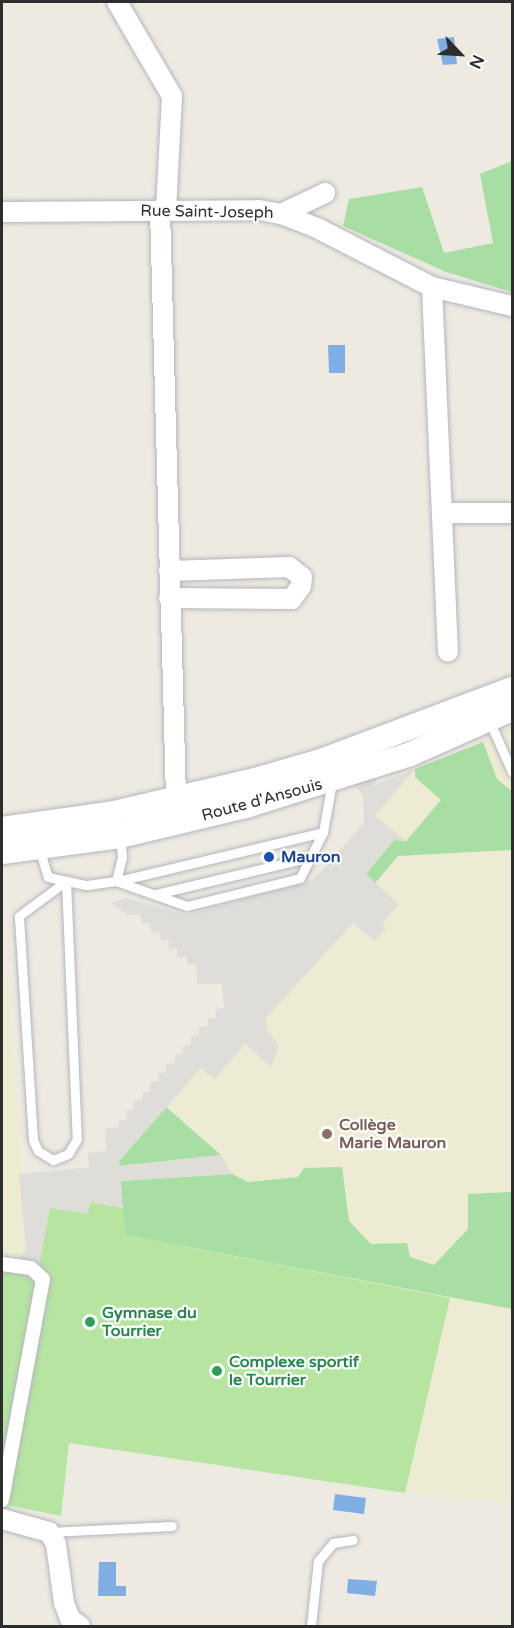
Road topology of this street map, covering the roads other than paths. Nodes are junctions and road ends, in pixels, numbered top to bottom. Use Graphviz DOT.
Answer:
graph roads {
  1 [pos="117,2"];
  2 [pos="325,193"];
  3 [pos="163,211"];
  4 [pos="2,212"];
  5 [pos="281,214"];
  6 [pos="432,287"];
  7 [pos="513,306"];
  8 [pos="443,513"];
  9 [pos="513,513"];
  10 [pos="169,571"];
  11 [pos="169,598"];
  12 [pos="448,652"];
  13 [pos="513,689"];
  14 [pos="513,709"];
  15 [pos="485,711"];
  16 [pos="327,771"];
  17 [pos="513,772"];
  18 [pos="176,799"];
  19 [pos="114,813"];
  20 [pos="36,825"];
  21 [pos="2,829"];
  22 [pos="323,832"];
  23 [pos="120,836"];
  24 [pos="39,849"];
  25 [pos="2,852"];
  26 [pos="311,857"];
  27 [pos="66,881"];
  28 [pos="116,881"];
  29 [pos="156,894"];
  30 [pos="2,1264"];
  31 [pos="2,1500"];
  32 [pos="2,1519"];
  33 [pos="172,1526"];
  34 [pos="49,1532"];
  35 [pos="353,1540"];
  36 [pos="80,1626"];
  37 [pos="311,1626"];
  1 -- 3 [label="street"];
  2 -- 5 [label="street"];
  3 -- 4 [label="street, Rue Saint-Joseph"];
  3 -- 5 [label="street, Rue Saint-Joseph"];
  3 -- 10 [label="street"];
  5 -- 6 [label="street, Rue Saint-Joseph"];
  6 -- 7 [label="street, Rue Saint-Joseph"];
  6 -- 8 [label="street"];
  8 -- 9 [label="street"];
  8 -- 12 [label="street"];
  10 -- 11 [label="street"];
  10 -- 11 [label="street"];
  11 -- 18 [label="street"];
  13 -- 15 [label="street, Route d'Ansouis"];
  14 -- 15 [label="street, Route d'Ansouis"];
  15 -- 16 [label="street, Route d'Ansouis"];
  15 -- 17 [label="lane"];
  16 -- 18 [label="street, Route d'Ansouis"];
  16 -- 22 [label="lane"];
  16 -- 23 [label="street, Route d'Ansouis"];
  18 -- 19 [label="street, Route d'Ansouis"];
  19 -- 20 [label="street, Route d'Ansouis"];
  19 -- 23 [label="lane"];
  20 -- 21 [label="street, Route d'Ansouis"];
  20 -- 24 [label="lane"];
  22 -- 26 [label="lane"];
  22 -- 28 [label="lane"];
  23 -- 24 [label="street, Route d'Ansouis"];
  23 -- 28 [label="lane"];
  24 -- 25 [label="street, Route d'Ansouis"];
  24 -- 27 [label="lane"];
  26 -- 29 [label="lane"];
  26 -- 29 [label="lane"];
  27 -- 27 [label="lane"];
  27 -- 28 [label="lane"];
  28 -- 29 [label="lane"];
  30 -- 31 [label="street"];
  32 -- 34 [label="street"];
  33 -- 34 [label="lane"];
  34 -- 36 [label="street"];
  35 -- 37 [label="lane"];
}
